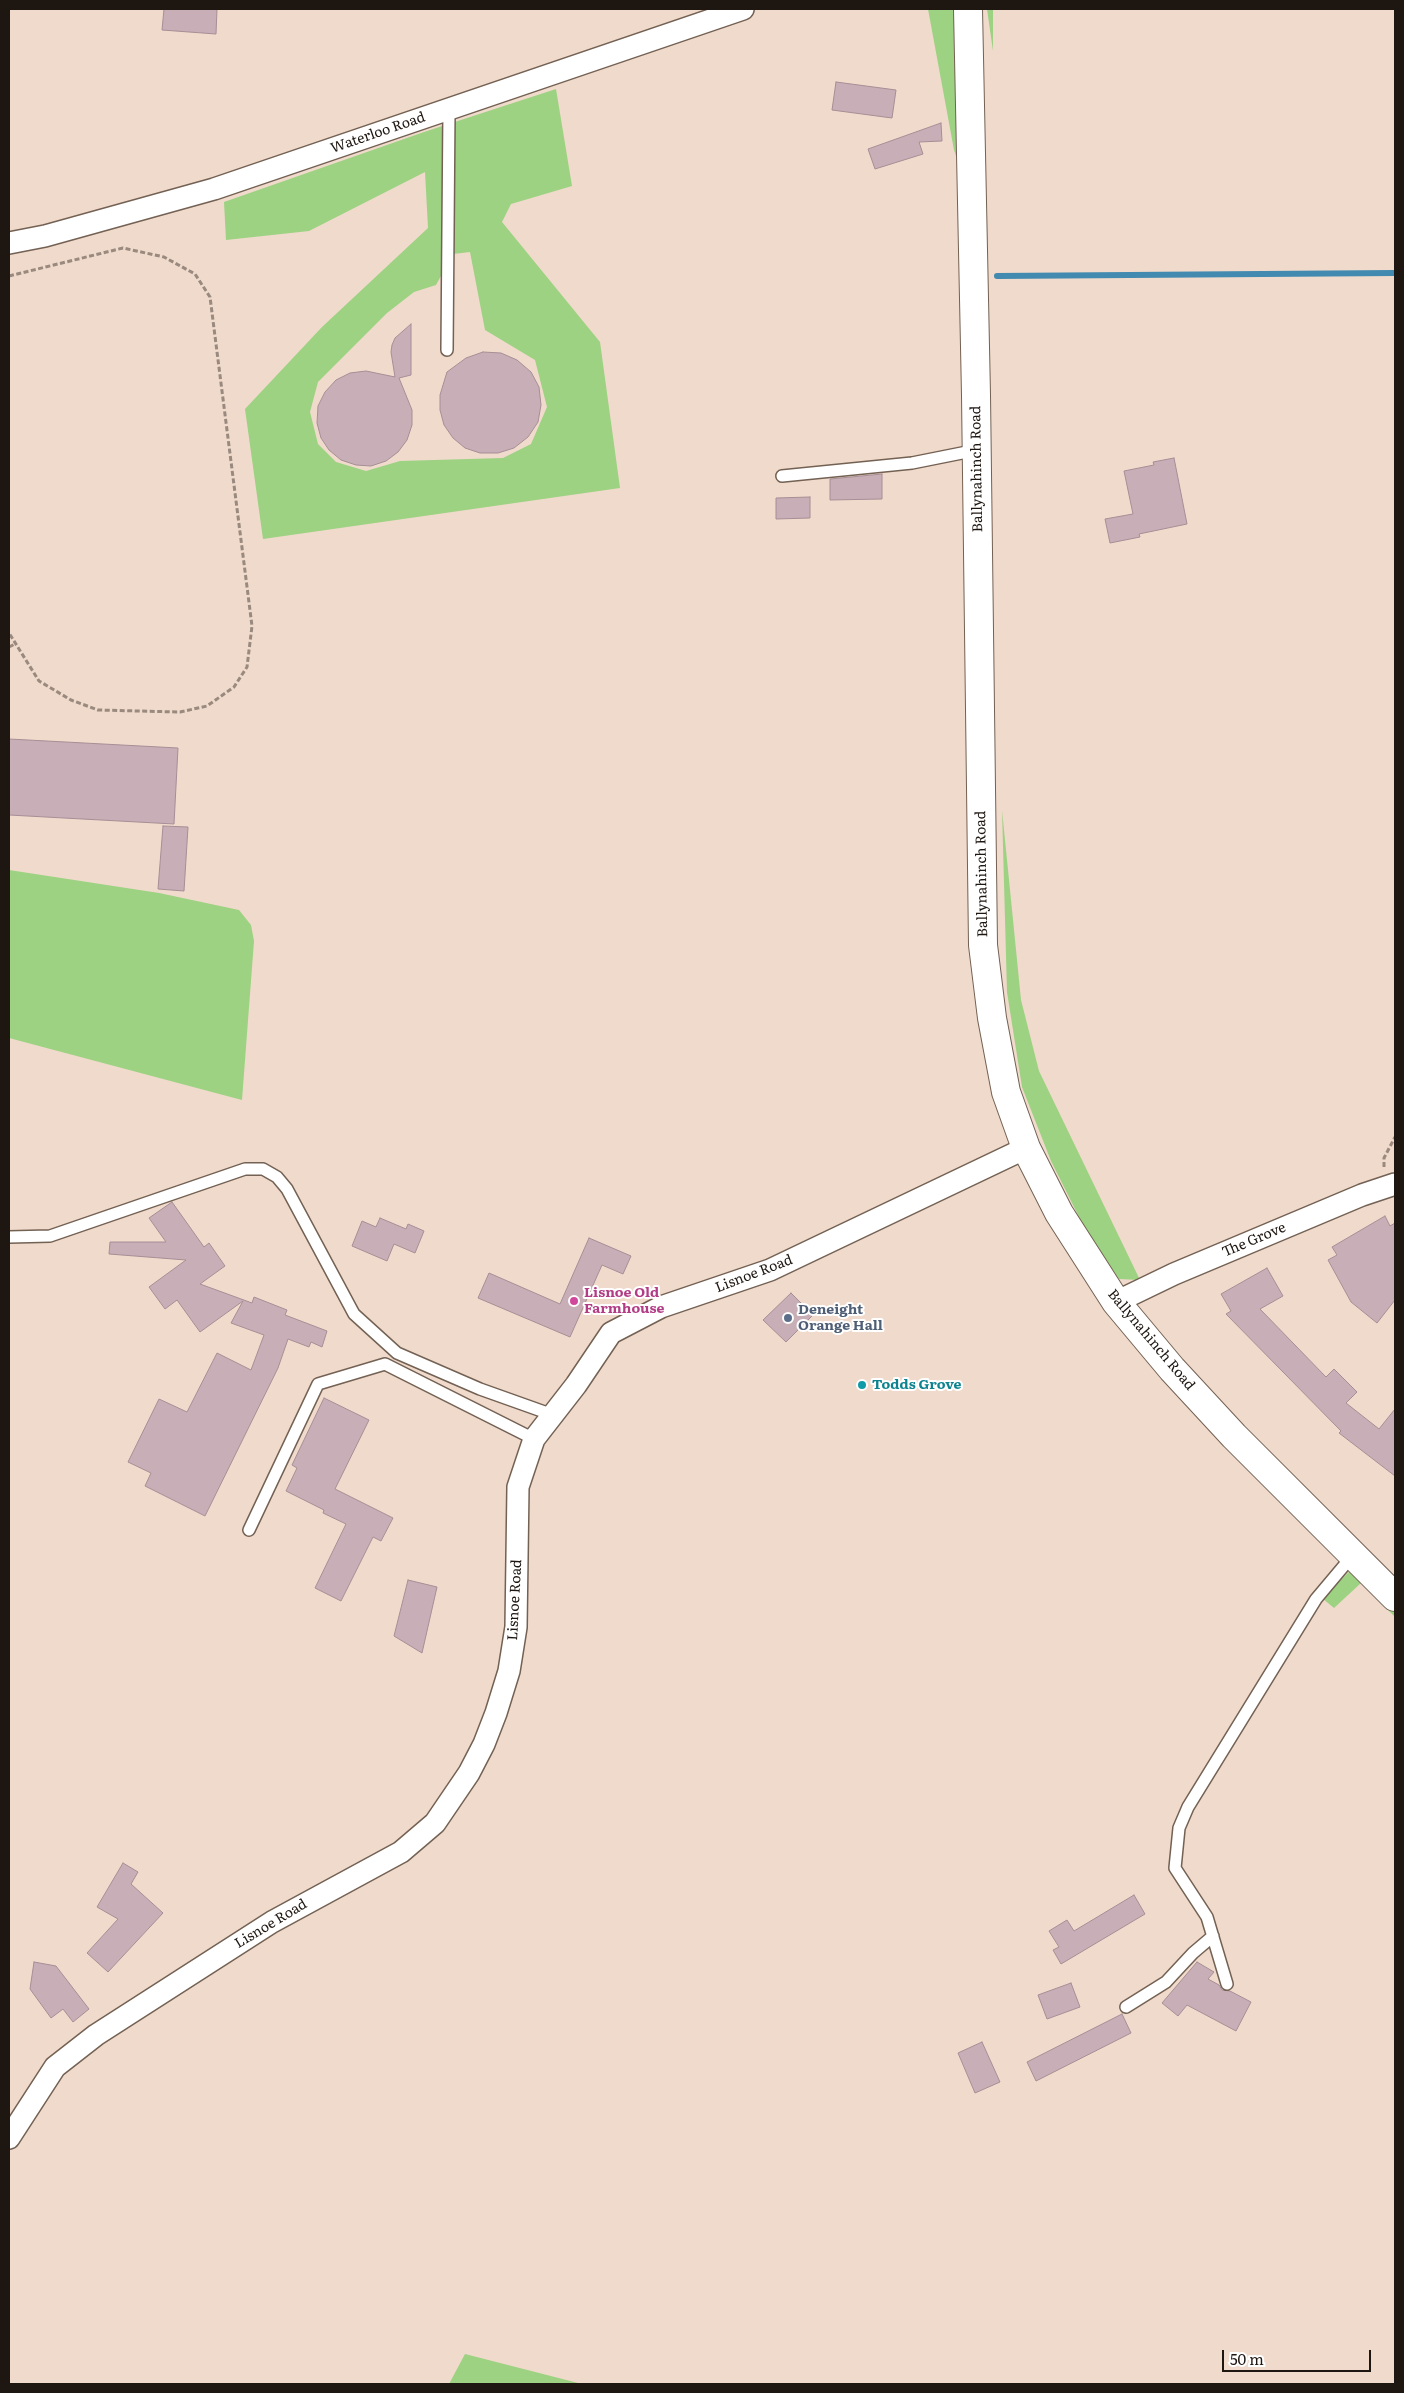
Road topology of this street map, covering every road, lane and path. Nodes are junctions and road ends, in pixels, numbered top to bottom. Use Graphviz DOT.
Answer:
graph roads {
  1 [pos="743,9"];
  2 [pos="968,9"];
  3 [pos="449,109"];
  4 [pos="9,243"];
  5 [pos="9,276"];
  6 [pos="447,350"];
  7 [pos="977,450"];
  8 [pos="782,476"];
  9 [pos="9,633"];
  10 [pos="15,644"];
  11 [pos="9,647"];
  12 [pos="1395,1137"];
  13 [pos="1026,1148"];
  14 [pos="1390,1186"];
  15 [pos="9,1237"];
  16 [pos="1116,1302"];
  17 [pos="553,1415"];
  18 [pos="534,1439"];
  19 [pos="249,1530"];
  20 [pos="1352,1555"];
  21 [pos="1395,1597"];
  22 [pos="1213,1936"];
  23 [pos="1227,1984"];
  24 [pos="1126,2008"];
  25 [pos="9,2138"];
  1 -- 3 [label="street, Waterloo Road"];
  2 -- 7 [label="street, Ballynahinch Road"];
  3 -- 4 [label="street, Waterloo Road"];
  3 -- 6 [label="lane"];
  5 -- 10 [label="path"];
  7 -- 8 [label="lane"];
  7 -- 13 [label="street, Ballynahinch Road"];
  9 -- 10 [label="path"];
  10 -- 11 [label="path"];
  12 -- 14 [label="path"];
  13 -- 16 [label="street, Ballynahinch Road"];
  13 -- 17 [label="street, Lisnoe Road"];
  14 -- 16 [label="street, The Grove"];
  15 -- 17 [label="lane"];
  16 -- 20 [label="street, Ballynahinch Road"];
  17 -- 18 [label="street, Lisnoe Road"];
  18 -- 19 [label="lane"];
  18 -- 25 [label="street, Lisnoe Road"];
  20 -- 21 [label="street, Ballynahinch Road"];
  20 -- 22 [label="lane"];
  22 -- 23 [label="lane"];
  22 -- 24 [label="lane"];
}
